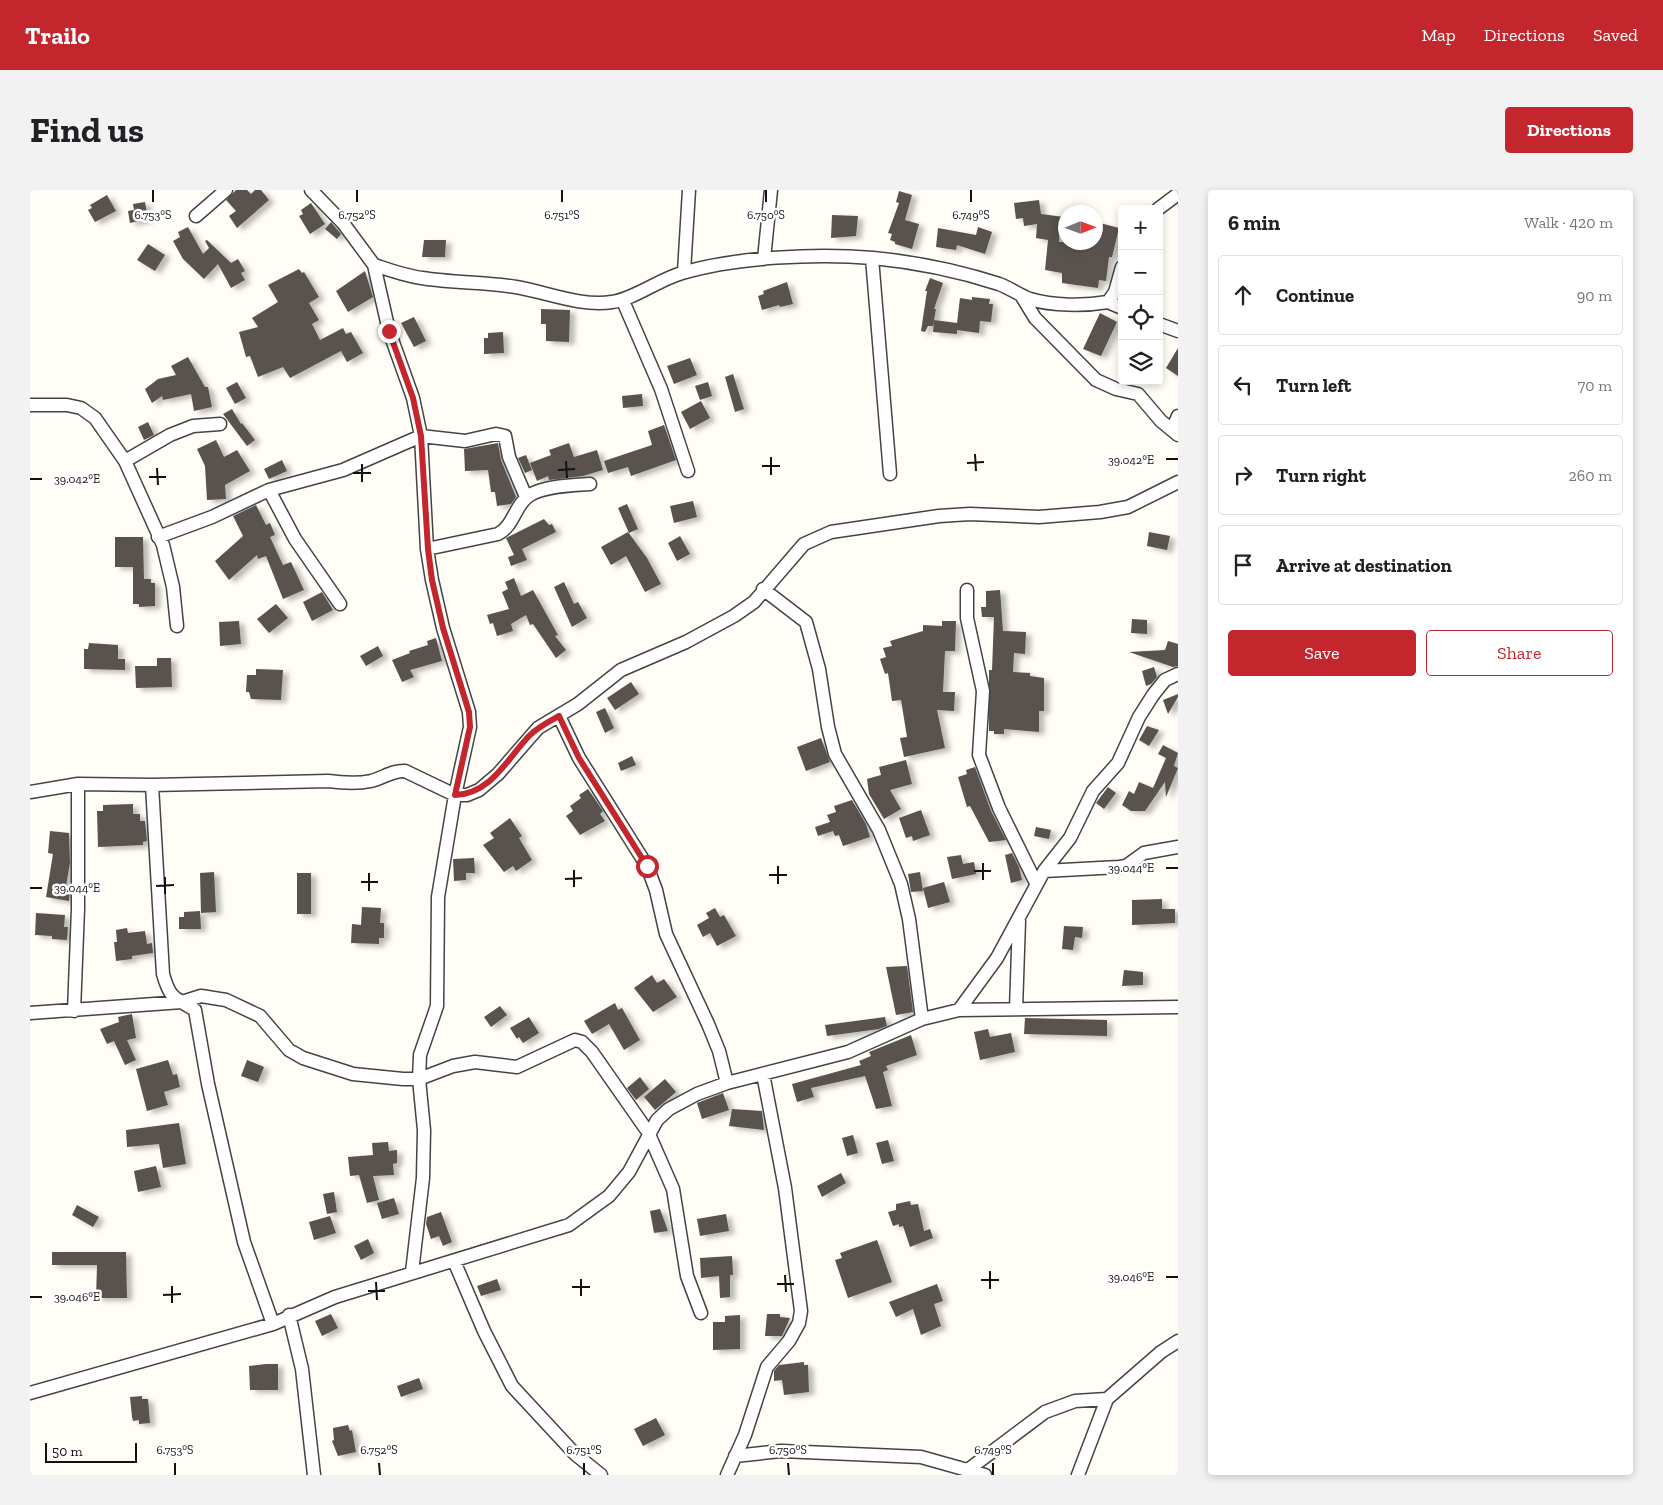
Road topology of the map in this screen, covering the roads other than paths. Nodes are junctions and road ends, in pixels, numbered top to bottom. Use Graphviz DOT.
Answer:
graph roads {
  1 [pos="226,190"];
  2 [pos="311,190"];
  3 [pos="689,190"];
  4 [pos="772,190"];
  5 [pos="1178,194"];
  6 [pos="1163,205"];
  7 [pos="196,216"];
  8 [pos="872,258"];
  9 [pos="764,259"];
  10 [pos="374,265"];
  11 [pos="684,272"];
  12 [pos="1118,281"];
  13 [pos="1020,295"];
  14 [pos="623,300"];
  15 [pos="1108,302"];
  16 [pos="1118,306"];
  17 [pos="1163,326"];
  18 [pos="1178,332"];
  19 [pos="30,405"];
  20 [pos="1178,416"];
  21 [pos="220,424"];
  22 [pos="1175,433"];
  23 [pos="421,436"];
  24 [pos="125,461"];
  25 [pos="688,471"];
  26 [pos="890,474"];
  27 [pos="1178,482"];
  28 [pos="590,484"];
  29 [pos="269,490"];
  30 [pos="526,497"];
  31 [pos="158,537"];
  32 [pos="428,549"];
  33 [pos="763,590"];
  34 [pos="967,590"];
  35 [pos="340,604"];
  36 [pos="177,626"];
  37 [pos="1178,674"];
  38 [pos="559,716"];
  39 [pos="78,784"];
  40 [pos="152,785"];
  41 [pos="30,792"];
  42 [pos="455,795"];
  43 [pos="1178,847"];
  44 [pos="1044,871"];
  45 [pos="1036,883"];
  46 [pos="1019,919"];
  47 [pos="182,1002"];
  48 [pos="1178,1007"];
  49 [pos="1016,1009"];
  50 [pos="959,1010"];
  51 [pos="74,1011"];
  52 [pos="30,1014"];
  53 [pos="922,1019"];
  54 [pos="763,1074"];
  55 [pos="419,1079"];
  56 [pos="728,1083"];
  57 [pos="648,1132"];
  58 [pos="454,1261"];
  59 [pos="412,1272"];
  60 [pos="701,1313"];
  61 [pos="290,1316"];
  62 [pos="273,1324"];
  63 [pos="1178,1341"];
  64 [pos="30,1393"];
  65 [pos="1107,1399"];
  66 [pos="735,1456"];
  67 [pos="969,1469"];
  68 [pos="314,1475"];
  69 [pos="601,1475"];
  70 [pos="727,1475"];
  71 [pos="985,1475"];
  72 [pos="1078,1475"];
  1 -- 7 [label="street"];
  2 -- 10 [label="street"];
  3 -- 11 [label="street"];
  4 -- 9 [label="street"];
  5 -- 6 [label="street"];
  8 -- 9 [label="street"];
  8 -- 13 [label="street"];
  8 -- 26 [label="street"];
  9 -- 11 [label="street"];
  10 -- 14 [label="street"];
  10 -- 23 [label="street"];
  11 -- 14 [label="street"];
  12 -- 15 [label="street"];
  13 -- 15 [label="street"];
  13 -- 22 [label="street"];
  14 -- 25 [label="street"];
  15 -- 16 [label="street"];
  17 -- 18 [label="street"];
  19 -- 24 [label="street"];
  20 -- 22 [label="street"];
  21 -- 24 [label="street"];
  23 -- 29 [label="street"];
  23 -- 30 [label="street"];
  23 -- 32 [label="street"];
  24 -- 31 [label="street"];
  27 -- 33 [label="street"];
  28 -- 30 [label="street"];
  29 -- 31 [label="street"];
  29 -- 35 [label="street"];
  30 -- 32 [label="street"];
  31 -- 36 [label="street"];
  32 -- 42 [label="street"];
  33 -- 38 [label="street"];
  33 -- 53 [label="street"];
  34 -- 45 [label="street"];
  37 -- 44 [label="street"];
  38 -- 42 [label="street"];
  38 -- 56 [label="street"];
  39 -- 40 [label="street"];
  39 -- 41 [label="street"];
  39 -- 51 [label="street"];
  40 -- 42 [label="street"];
  40 -- 47 [label="street"];
  42 -- 55 [label="street"];
  43 -- 44 [label="street"];
  44 -- 45 [label="street"];
  45 -- 46 [label="street"];
  46 -- 49 [label="street"];
  46 -- 50 [label="street"];
  47 -- 51 [label="street"];
  47 -- 55 [label="street"];
  47 -- 62 [label="street"];
  48 -- 49 [label="street"];
  49 -- 50 [label="street"];
  50 -- 53 [label="street"];
  51 -- 52 [label="street"];
  53 -- 54 [label="street"];
  54 -- 56 [label="street"];
  54 -- 66 [label="street"];
  55 -- 57 [label="street"];
  55 -- 59 [label="street"];
  56 -- 57 [label="street"];
  57 -- 58 [label="street"];
  57 -- 60 [label="street"];
  58 -- 59 [label="street"];
  58 -- 69 [label="street"];
  59 -- 61 [label="street"];
  61 -- 62 [label="street"];
  61 -- 68 [label="street"];
  62 -- 64 [label="street"];
  63 -- 65 [label="street"];
  65 -- 67 [label="street"];
  65 -- 72 [label="street"];
  66 -- 67 [label="street"];
  66 -- 70 [label="street"];
  67 -- 71 [label="street"];
}
